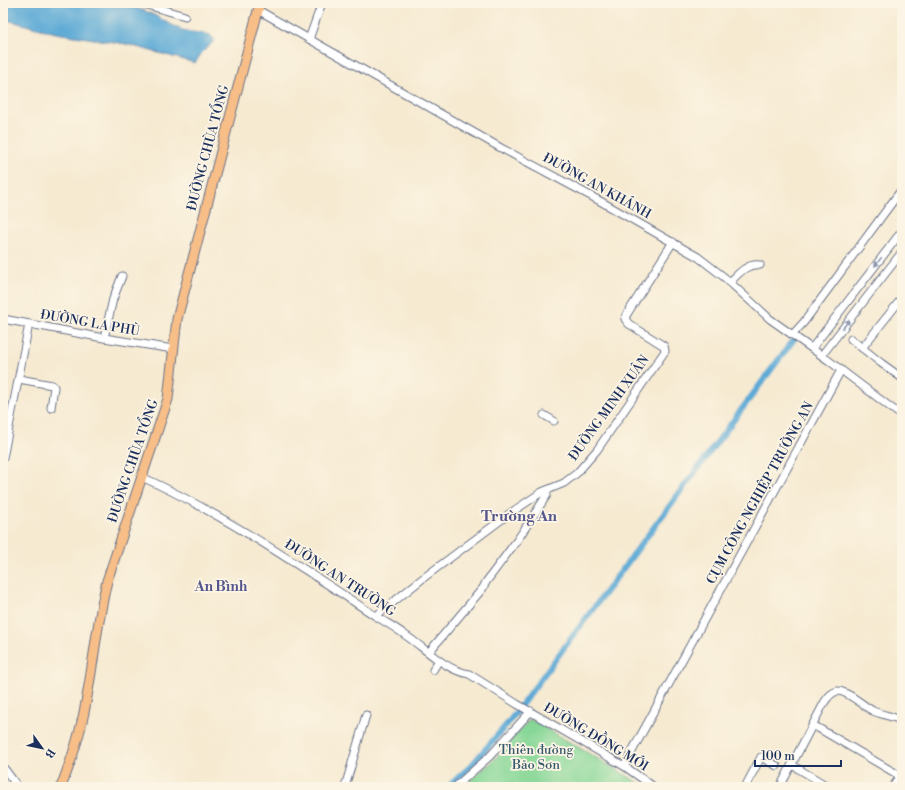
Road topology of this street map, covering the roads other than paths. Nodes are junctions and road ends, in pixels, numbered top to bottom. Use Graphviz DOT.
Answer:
graph roads {
  1 [pos="140,3"];
  2 [pos="322,3"];
  3 [pos="259,7"];
  4 [pos="185,16"];
  5 [pos="309,39"];
  6 [pos="902,189"];
  7 [pos="902,231"];
  8 [pos="670,240"];
  9 [pos="902,252"];
  10 [pos="760,265"];
  11 [pos="122,276"];
  12 [pos="730,282"];
  13 [pos="902,298"];
  14 [pos="3,319"];
  15 [pos="29,324"];
  16 [pos="794,336"];
  17 [pos="104,338"];
  18 [pos="851,339"];
  19 [pos="812,348"];
  20 [pos="862,348"];
  21 [pos="173,349"];
  22 [pos="822,355"];
  23 [pos="902,367"];
  24 [pos="841,370"];
  25 [pos="899,376"];
  26 [pos="19,379"];
  27 [pos="51,408"];
  28 [pos="545,416"];
  29 [pos="902,416"];
  30 [pos="554,421"];
  31 [pos="3,458"];
  32 [pos="142,477"];
  33 [pos="547,495"];
  34 [pos="376,616"];
  35 [pos="429,652"];
  36 [pos="439,660"];
  37 [pos="433,670"];
  38 [pos="525,708"];
  39 [pos="366,715"];
  40 [pos="902,721"];
  41 [pos="813,725"];
  42 [pos="792,765"];
  43 [pos="624,766"];
  44 [pos="777,766"];
  45 [pos="3,767"];
  46 [pos="901,775"];
  47 [pos="18,787"];
  48 [pos="61,787"];
  49 [pos="344,787"];
  50 [pos="455,787"];
  51 [pos="654,787"];
  52 [pos="745,787"];
  53 [pos="780,787"];
  54 [pos="829,787"];
  55 [pos="894,787"];
  1 -- 4 [label="street"];
  2 -- 5 [label="street"];
  3 -- 5 [label="street, ĐƯỜNG AN KHÁNH"];
  3 -- 21 [label="main road, ĐƯỜNG CHÙA TỔNG"];
  5 -- 8 [label="street, ĐƯỜNG AN KHÁNH"];
  6 -- 16 [label="street"];
  7 -- 19 [label="street, one-way"];
  8 -- 12 [label="street, ĐƯỜNG AN KHÁNH"];
  8 -- 34 [label="street, ĐƯỜNG MINH XUÂN"];
  22 -- 9 [label="street, one-way"];
  10 -- 12 [label="street"];
  11 -- 17 [label="street"];
  12 -- 16 [label="street, ĐƯỜNG AN KHÁNH"];
  13 -- 20 [label="street"];
  14 -- 15 [label="street, ĐƯỜNG LA PHÙ"];
  15 -- 17 [label="street, ĐƯỜNG LA PHÙ"];
  15 -- 26 [label="street"];
  16 -- 19 [label="street, ĐƯỜNG AN KHÁNH"];
  17 -- 21 [label="street, ĐƯỜNG LA PHÙ"];
  18 -- 20 [label="street"];
  19 -- 22 [label="street, ĐƯỜNG AN KHÁNH"];
  20 -- 25 [label="street"];
  21 -- 32 [label="main road, ĐƯỜNG CHÙA TỔNG"];
  22 -- 24 [label="street, ĐƯỜNG AN KHÁNH"];
  23 -- 25 [label="street"];
  24 -- 29 [label="street, ĐƯỜNG AN KHÁNH"];
  24 -- 43 [label="street, CỤM CÔNG NGHIỆP TRƯỜNG AN"];
  26 -- 27 [label="street"];
  26 -- 31 [label="street"];
  28 -- 30 [label="street"];
  32 -- 34 [label="street, ĐƯỜNG AN TRƯỜNG"];
  32 -- 48 [label="main road, ĐƯỜNG CHÙA TỔNG"];
  33 -- 35 [label="street"];
  34 -- 35 [label="street, ĐƯỜNG AN TRƯỜNG"];
  35 -- 36 [label="street, ĐƯỜNG AN TRƯỜNG"];
  36 -- 37 [label="street"];
  36 -- 38 [label="street, ĐƯỜNG AN TRƯỜNG"];
  38 -- 43 [label="street, ĐƯỜNG ĐỒNG MỚI"];
  38 -- 50 [label="street"];
  39 -- 49 [label="street"];
  40 -- 41 [label="street"];
  41 -- 42 [label="street"];
  41 -- 46 [label="street"];
  42 -- 53 [label="street"];
  42 -- 54 [label="street"];
  43 -- 51 [label="street, ĐƯỜNG ĐỒNG MỚI"];
  44 -- 52 [label="street"];
  45 -- 47 [label="street"];
  46 -- 55 [label="street"];
}
